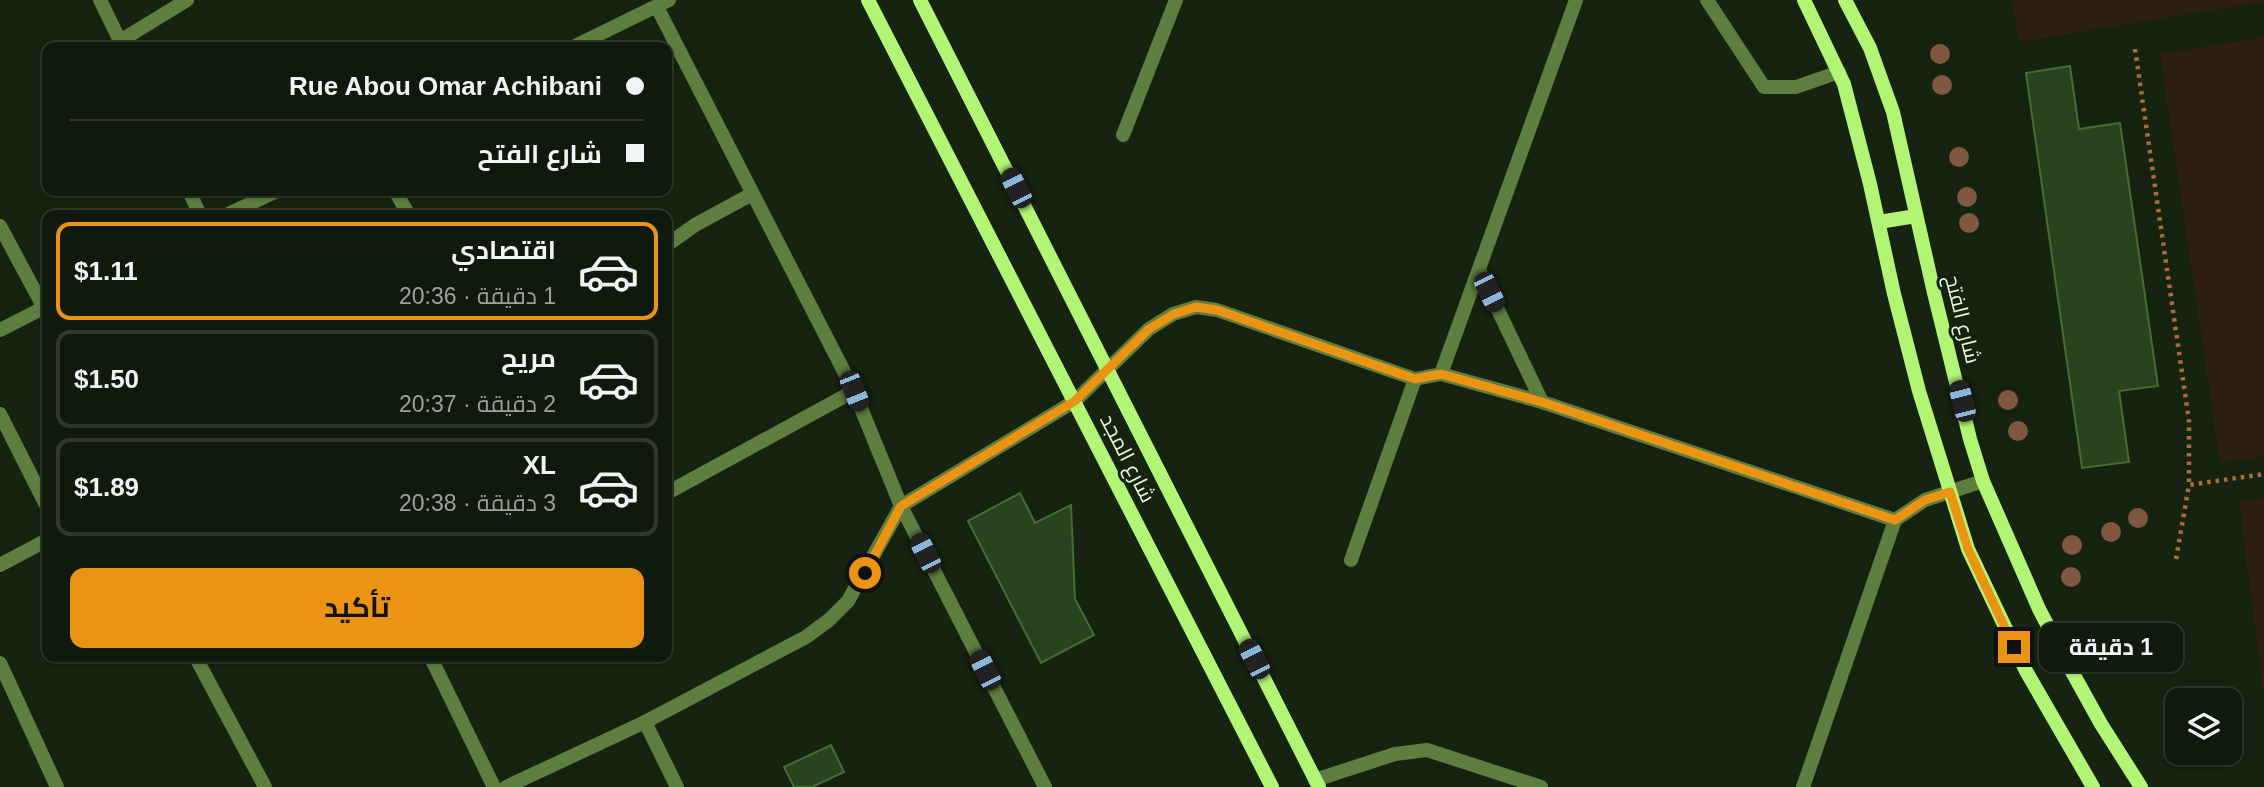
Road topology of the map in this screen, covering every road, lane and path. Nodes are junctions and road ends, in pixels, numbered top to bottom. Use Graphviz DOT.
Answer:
graph roads {
  1 [pos="100,0"];
  2 [pos="187,0"];
  3 [pos="868,0"];
  4 [pos="920,0"];
  5 [pos="1176,0"];
  6 [pos="1577,0"];
  7 [pos="1707,0"];
  8 [pos="1804,0"];
  9 [pos="1845,0"];
  10 [pos="663,4"];
  11 [pos="121,42"];
  12 [pos="125,42"];
  13 [pos="583,42"];
  14 [pos="2135,49"];
  15 [pos="1839,72"];
  16 [pos="1123,135"];
  17 [pos="752,194"];
  18 [pos="266,196"];
  19 [pos="237,210"];
  20 [pos="1916,216"];
  21 [pos="1878,222"];
  22 [pos="0,226"];
  23 [pos="672,241"];
  24 [pos="1479,270"];
  25 [pos="42,302"];
  26 [pos="42,309"];
  27 [pos="0,330"];
  28 [pos="1107,370"];
  29 [pos="1441,374"];
  30 [pos="1415,379"];
  31 [pos="854,391"];
  32 [pos="1075,401"];
  33 [pos="1542,402"];
  34 [pos="0,414"];
  35 [pos="2264,474"];
  36 [pos="1983,481"];
  37 [pos="2189,485"];
  38 [pos="672,490"];
  39 [pos="1950,492"];
  40 [pos="42,496"];
  41 [pos="901,506"];
  42 [pos="1895,520"];
  43 [pos="42,543"];
  44 [pos="2176,559"];
  45 [pos="1351,560"];
  46 [pos="0,565"];
  47 [pos="198,662"];
  48 [pos="433,662"];
  49 [pos="0,663"];
  50 [pos="645,722"];
  51 [pos="1317,784"];
  52 [pos="57,787"];
  53 [pos="265,787"];
  54 [pos="494,787"];
  55 [pos="506,787"];
  56 [pos="677,787"];
  57 [pos="1045,787"];
  58 [pos="1272,787"];
  59 [pos="1541,787"];
  60 [pos="1803,787"];
  61 [pos="2093,787"];
  62 [pos="2141,787"];
  1 -- 11 [label="street"];
  2 -- 12 [label="street"];
  3 -- 32 [label="main road, شارع المجد"];
  4 -- 28 [label="main road, شارع المجد"];
  5 -- 16 [label="street"];
  6 -- 24 [label="street"];
  7 -- 15 [label="street"];
  8 -- 15 [label="main road"];
  9 -- 20 [label="main road, شارع الفتح"];
  10 -- 13 [label="street"];
  10 -- 17 [label="street"];
  14 -- 37 [label="path"];
  15 -- 21 [label="main road"];
  17 -- 23 [label="street"];
  17 -- 31 [label="street"];
  18 -- 19 [label="street"];
  20 -- 21 [label="main road"];
  20 -- 36 [label="main road, شارع الفتح"];
  21 -- 39 [label="main road"];
  22 -- 25 [label="street"];
  24 -- 29 [label="street"];
  24 -- 33 [label="street"];
  26 -- 27 [label="street"];
  28 -- 30 [label="street"];
  28 -- 32 [label="street"];
  28 -- 51 [label="main road, شارع المجد"];
  29 -- 30 [label="street"];
  29 -- 33 [label="street"];
  30 -- 45 [label="street"];
  31 -- 38 [label="street"];
  31 -- 41 [label="street"];
  32 -- 41 [label="street"];
  32 -- 58 [label="main road, شارع المجد"];
  33 -- 42 [label="street"];
  34 -- 40 [label="street"];
  35 -- 37 [label="path"];
  36 -- 39 [label="street"];
  36 -- 62 [label="main road, شارع الفتح"];
  37 -- 44 [label="path"];
  39 -- 42 [label="street"];
  39 -- 61 [label="main road"];
  41 -- 50 [label="street"];
  41 -- 57 [label="street"];
  42 -- 60 [label="street"];
  43 -- 46 [label="street"];
  47 -- 53 [label="street"];
  48 -- 54 [label="street"];
  49 -- 52 [label="street"];
  50 -- 55 [label="street"];
  50 -- 56 [label="street"];
  51 -- 59 [label="street"];
}
